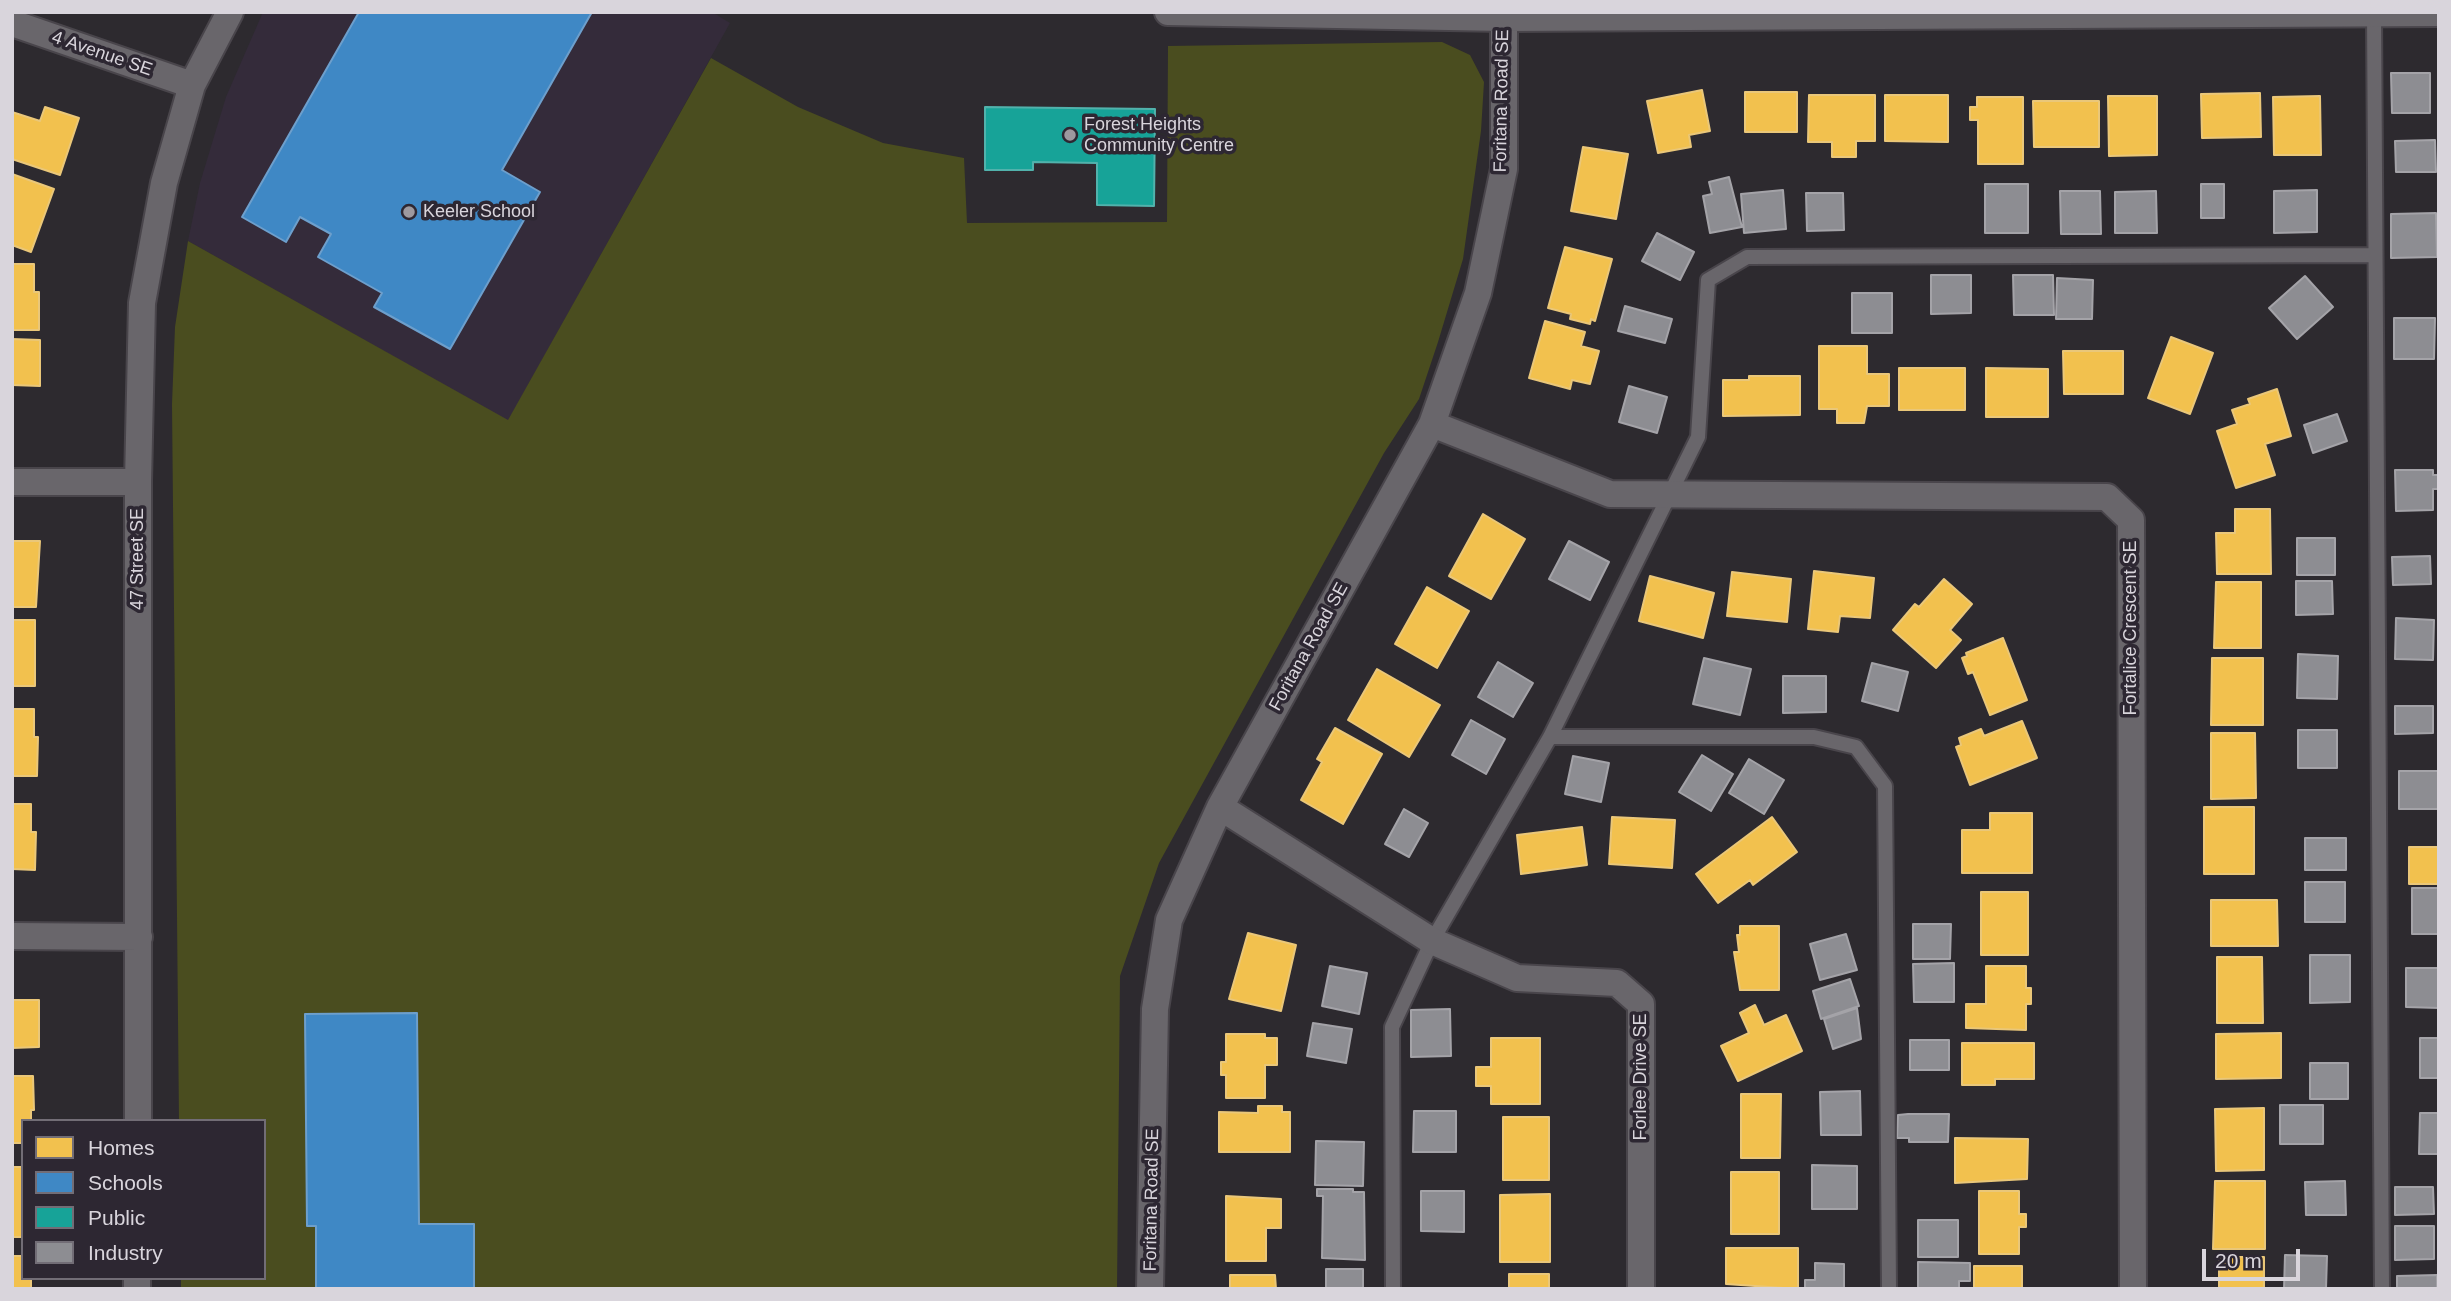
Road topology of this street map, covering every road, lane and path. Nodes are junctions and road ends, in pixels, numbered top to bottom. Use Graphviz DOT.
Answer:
graph roads {
  1 [pos="230,12"];
  2 [pos="1168,12"];
  3 [pos="2374,13"];
  4 [pos="2439,13"];
  5 [pos="1504,15"];
  6 [pos="12,23"];
  7 [pos="191,85"];
  8 [pos="2373,255"];
  9 [pos="1432,424"];
  10 [pos="12,482"];
  11 [pos="138,482"];
  12 [pos="1667,495"];
  13 [pos="1550,737"];
  14 [pos="1220,807"];
  15 [pos="12,936"];
  16 [pos="139,937"];
  17 [pos="1432,942"];
  18 [pos="138,1119"];
  19 [pos="1150,1289"];
  20 [pos="1393,1289"];
  21 [pos="1640,1289"];
  22 [pos="1889,1289"];
  23 [pos="2133,1289"];
  24 [pos="2382,1289"];
  1 -- 7 [label="street, 47 Street SE"];
  2 -- 5 [label="street"];
  3 -- 4 [label="street"];
  3 -- 5 [label="street"];
  3 -- 8 [label="lane"];
  5 -- 9 [label="street, Foritana Road SE"];
  6 -- 7 [label="street, 4 Avenue SE"];
  7 -- 11 [label="street, 47 Street SE"];
  8 -- 12 [label="lane"];
  8 -- 24 [label="lane"];
  9 -- 12 [label="street, Fortalice Crescent SE"];
  9 -- 14 [label="street, Foritana Road SE"];
  10 -- 11 [label="street"];
  11 -- 16 [label="street, 47 Street SE"];
  12 -- 13 [label="lane"];
  12 -- 23 [label="street, Fortalice Crescent SE"];
  13 -- 17 [label="lane"];
  13 -- 22 [label="lane"];
  14 -- 17 [label="street, Forlee Drive SE"];
  14 -- 19 [label="street, Foritana Road SE"];
  15 -- 16 [label="street"];
  16 -- 18 [label="street, 47 Street SE"];
  17 -- 20 [label="lane"];
  17 -- 21 [label="street, Forlee Drive SE"];
}
